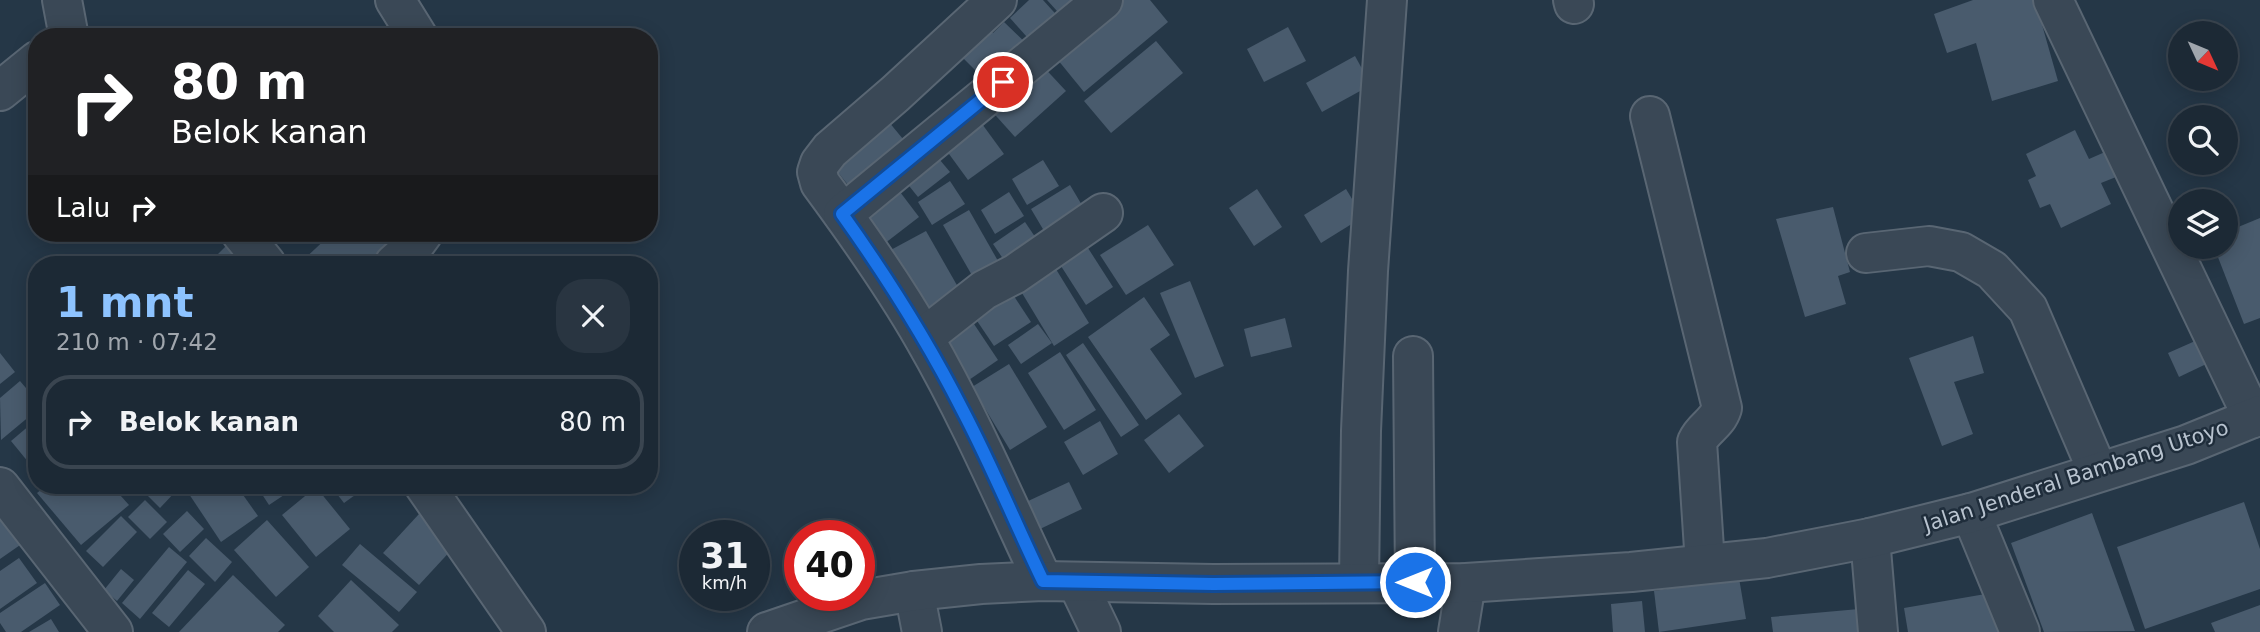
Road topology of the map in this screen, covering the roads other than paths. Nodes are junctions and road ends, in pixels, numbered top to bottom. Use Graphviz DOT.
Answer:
graph roads {
  1 [pos="395,0"];
  2 [pos="997,0"];
  3 [pos="1103,0"];
  4 [pos="1387,0"];
  5 [pos="2053,0"];
  6 [pos="412,28"];
  7 [pos="28,68"];
  8 [pos="0,91"];
  9 [pos="1650,116"];
  10 [pos="1103,213"];
  11 [pos="842,214"];
  12 [pos="248,242"];
  13 [pos="416,242"];
  14 [pos="1866,253"];
  15 [pos="260,256"];
  16 [pos="403,256"];
  17 [pos="924,337"];
  18 [pos="1413,356"];
  19 [pos="2256,416"];
  20 [pos="2098,472"];
  21 [pos="0,487"];
  22 [pos="430,494"];
  23 [pos="1970,513"];
  24 [pos="1870,538"];
  25 [pos="1705,564"];
  26 [pos="1060,582"];
  27 [pos="1359,582"];
  28 [pos="1415,582"];
  29 [pos="1466,583"];
  30 [pos="914,591"];
  31 [pos="113,632"];
  32 [pos="526,632"];
  33 [pos="767,632"];
  34 [pos="922,632"];
  35 [pos="1101,632"];
  36 [pos="1458,632"];
  37 [pos="1878,632"];
  38 [pos="2020,632"];
  1 -- 6 [label="street"];
  2 -- 11 [label="street"];
  3 -- 11 [label="street"];
  4 -- 27 [label="street"];
  5 -- 19 [label="street"];
  7 -- 8 [label="street"];
  9 -- 25 [label="street"];
  10 -- 17 [label="street"];
  11 -- 17 [label="street"];
  12 -- 15 [label="street"];
  13 -- 16 [label="street"];
  14 -- 20 [label="street"];
  17 -- 26 [label="street"];
  18 -- 28 [label="street"];
  19 -- 20 [label="street, Jalan Jenderal Bambang Utoyo"];
  20 -- 23 [label="street, Jalan Jenderal Bambang Utoyo"];
  21 -- 31 [label="street"];
  22 -- 32 [label="street"];
  23 -- 24 [label="street, Jalan Jenderal Bambang Utoyo"];
  23 -- 38 [label="street"];
  24 -- 25 [label="street, Jalan Jenderal Bambang Utoyo"];
  24 -- 37 [label="street"];
  25 -- 29 [label="street, Jalan Jenderal Bambang Utoyo"];
  26 -- 27 [label="street, Jalan Jenderal Bambang Utoyo"];
  26 -- 30 [label="street, Jalan Jenderal Bambang Utoyo"];
  26 -- 35 [label="street"];
  27 -- 28 [label="street, Jalan Jenderal Bambang Utoyo"];
  28 -- 29 [label="street, Jalan Jenderal Bambang Utoyo"];
  29 -- 36 [label="street"];
  30 -- 33 [label="street, Jalan Jenderal Bambang Utoyo"];
  30 -- 34 [label="street"];
}
